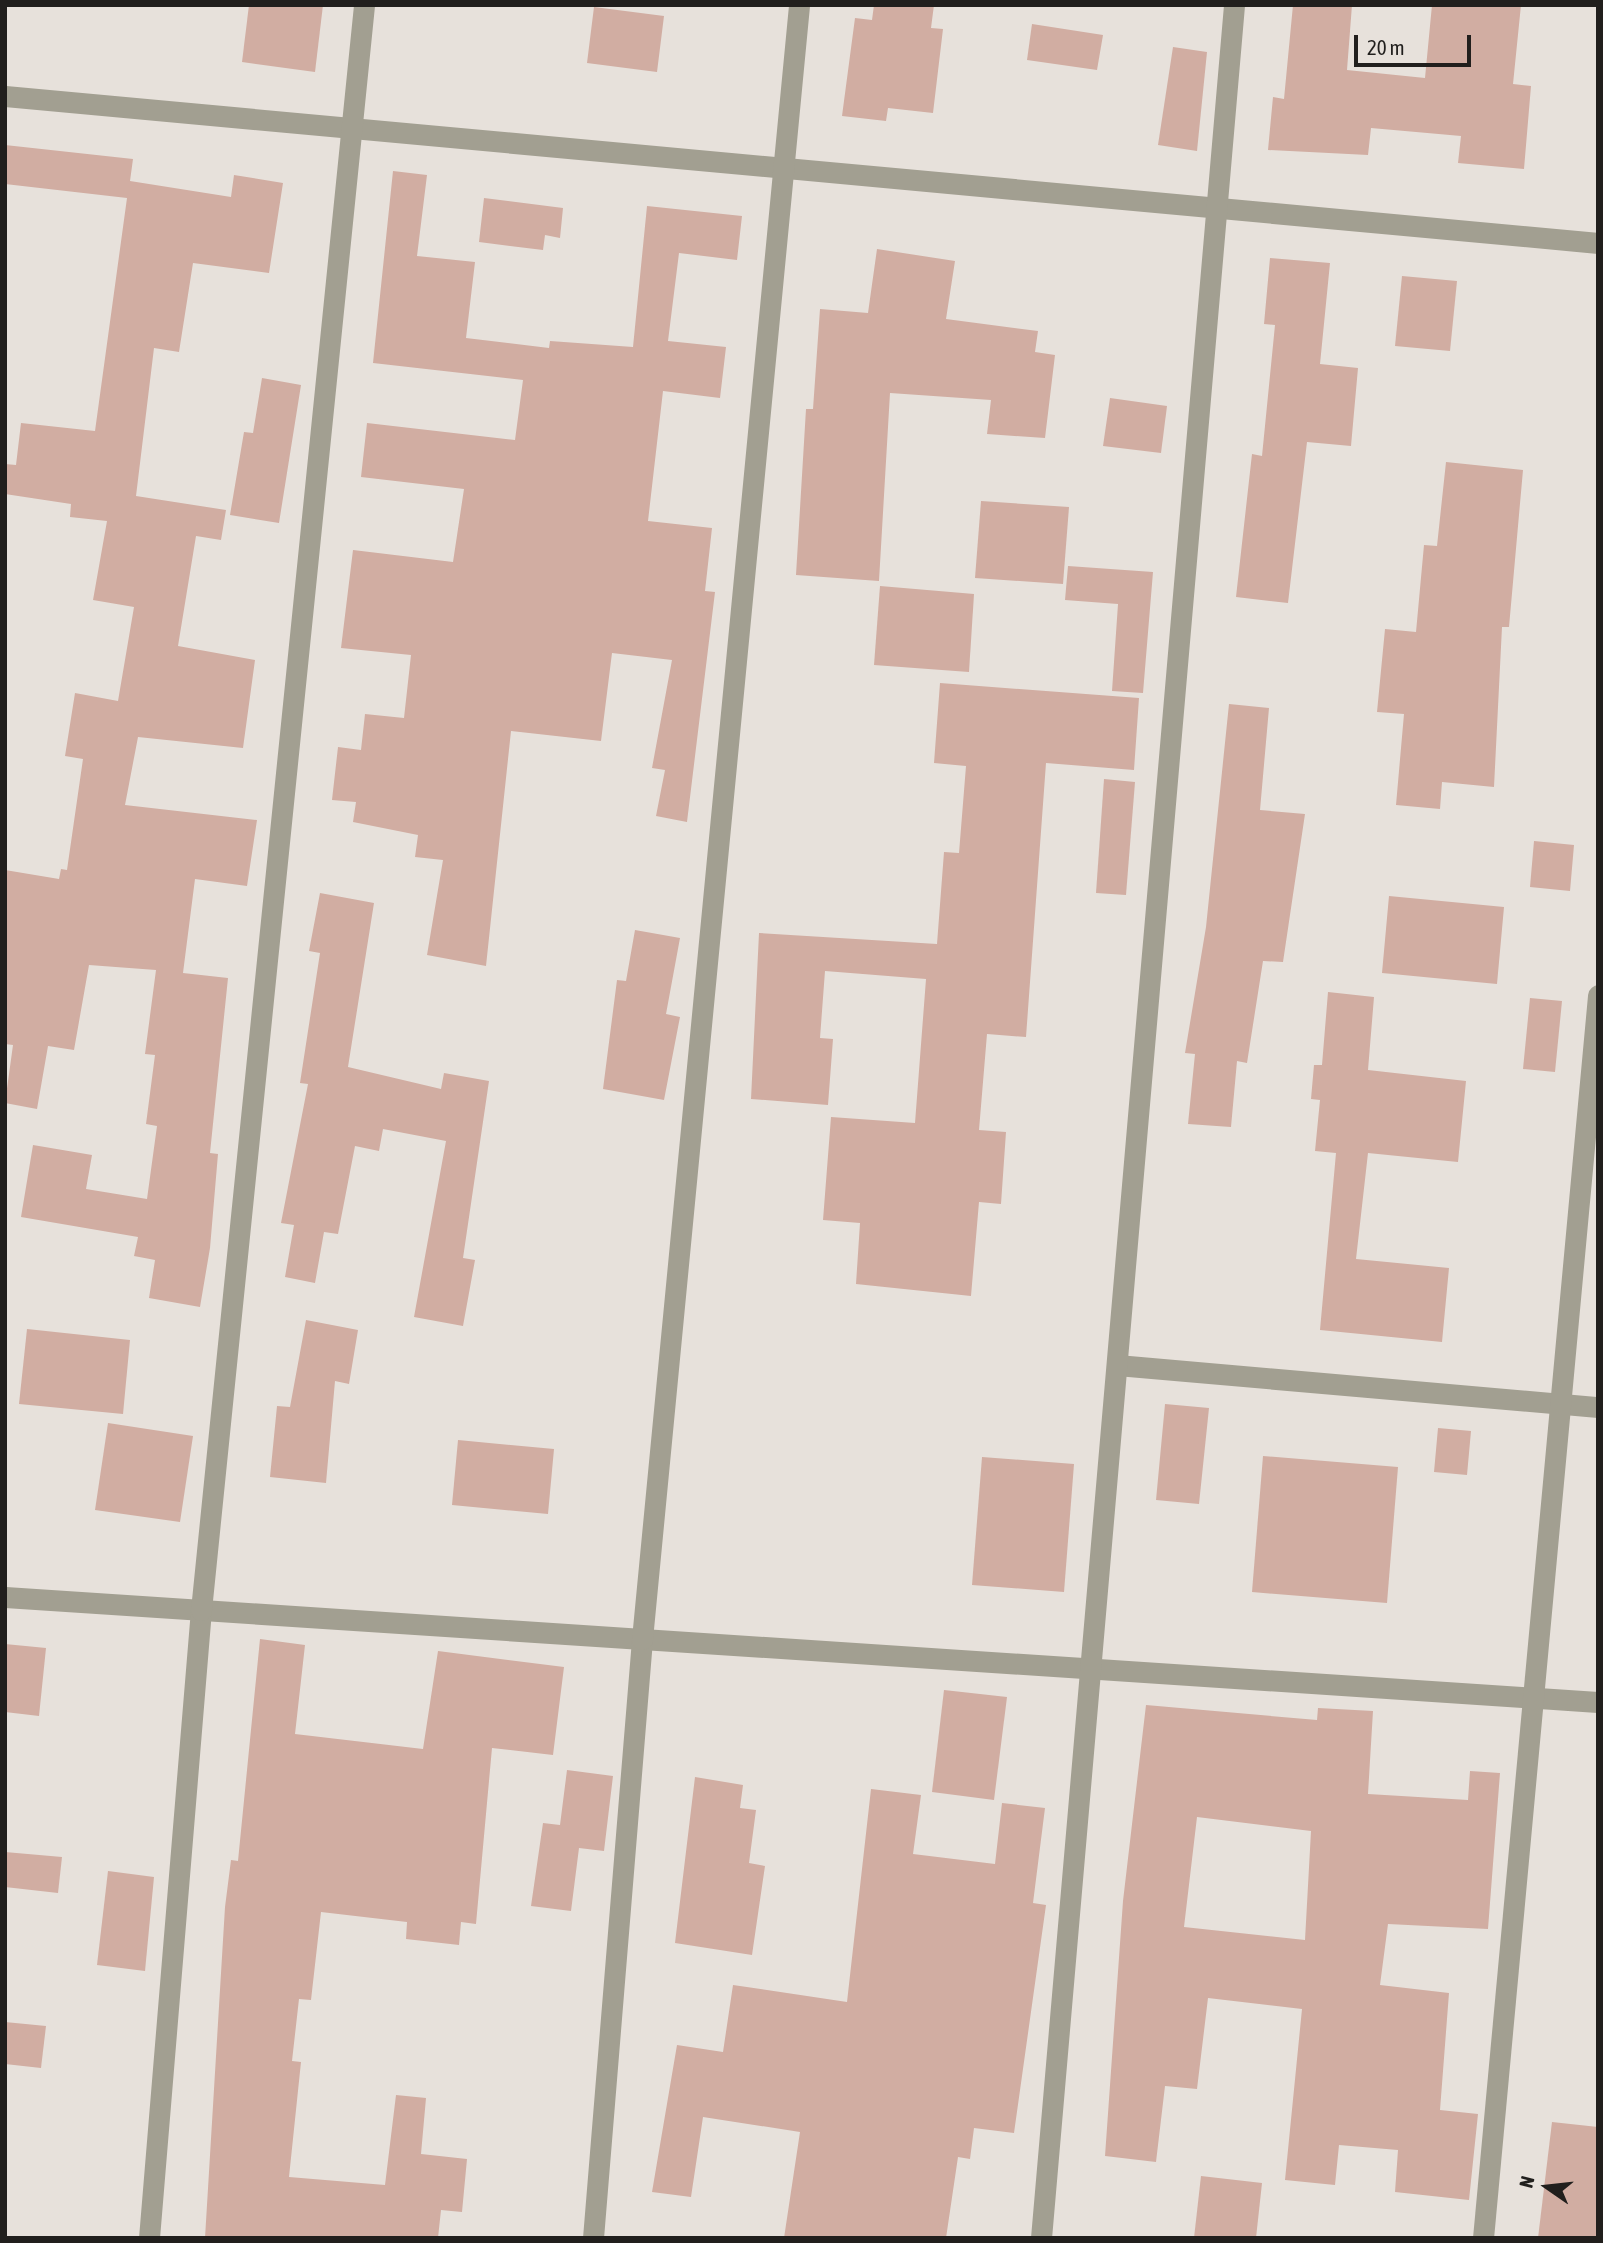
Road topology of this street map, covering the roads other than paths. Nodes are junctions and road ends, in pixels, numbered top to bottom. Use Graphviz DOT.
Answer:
graph roads {
  1 [pos="364,5"];
  2 [pos="799,5"];
  3 [pos="1234,5"];
  4 [pos="5,96"];
  5 [pos="354,128"];
  6 [pos="786,169"];
  7 [pos="1215,207"];
  8 [pos="1598,243"];
  9 [pos="1598,995"];
  10 [pos="1117,1365"];
  11 [pos="1559,1404"];
  12 [pos="1598,1407"];
  13 [pos="5,1597"];
  14 [pos="201,1610"];
  15 [pos="642,1639"];
  16 [pos="1091,1669"];
  17 [pos="1531,1698"];
  18 [pos="1598,1702"];
  19 [pos="149,2238"];
  20 [pos="593,2238"];
  21 [pos="1041,2238"];
  22 [pos="1483,2238"];
  1 -- 5 [label="street"];
  2 -- 6 [label="street"];
  3 -- 7 [label="street"];
  4 -- 5 [label="street"];
  5 -- 6 [label="street"];
  5 -- 14 [label="street"];
  6 -- 7 [label="street"];
  6 -- 15 [label="street"];
  7 -- 8 [label="street"];
  7 -- 10 [label="street"];
  9 -- 11 [label="street"];
  10 -- 11 [label="street"];
  10 -- 16 [label="street"];
  11 -- 12 [label="street"];
  11 -- 17 [label="street"];
  13 -- 14 [label="street"];
  14 -- 15 [label="street"];
  14 -- 19 [label="street"];
  15 -- 16 [label="street"];
  15 -- 20 [label="street"];
  16 -- 17 [label="street"];
  16 -- 21 [label="street"];
  17 -- 18 [label="street"];
  17 -- 22 [label="street"];
}
